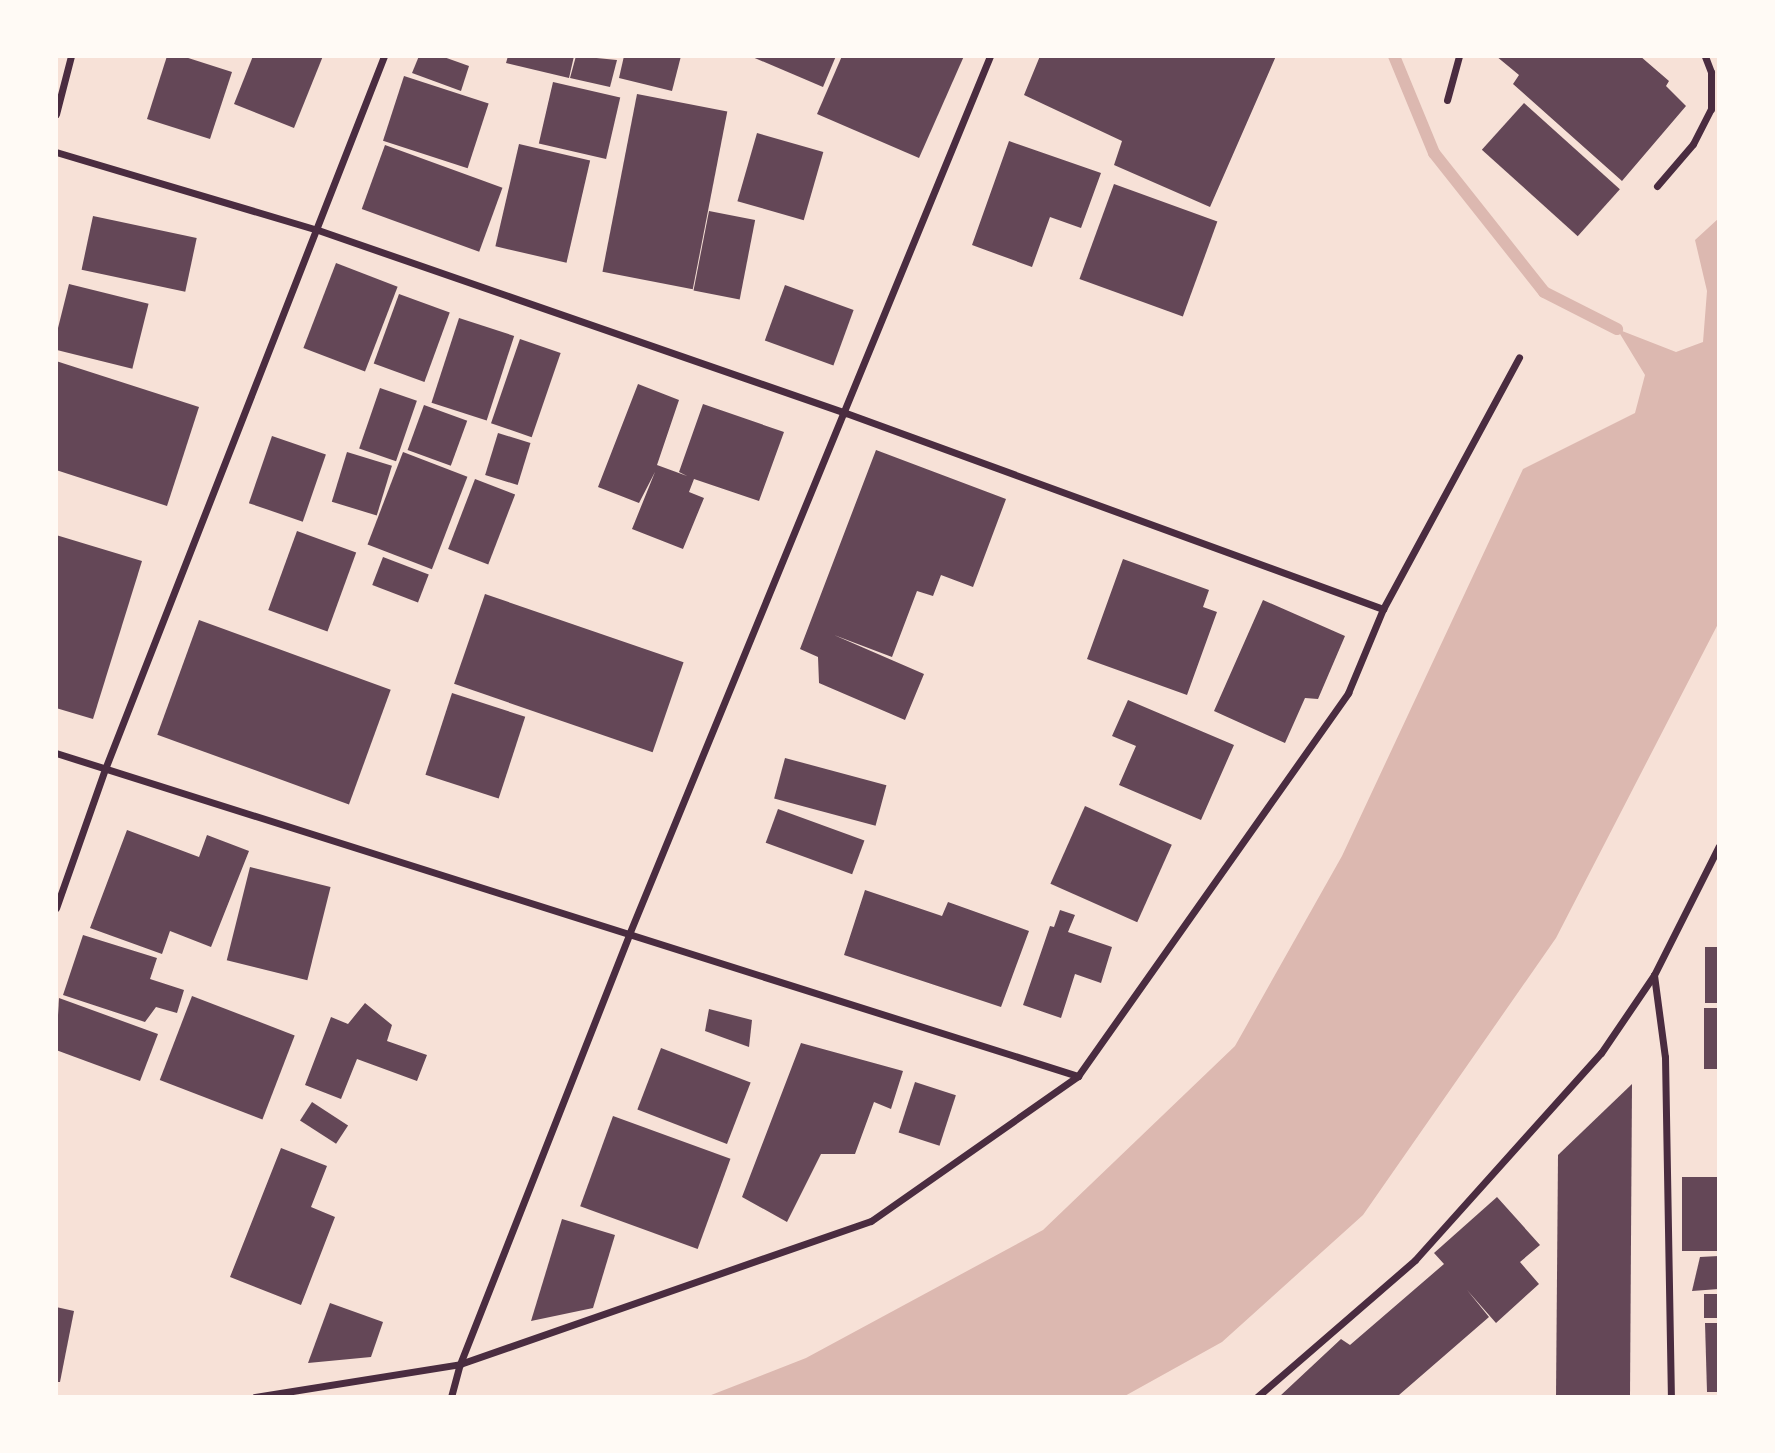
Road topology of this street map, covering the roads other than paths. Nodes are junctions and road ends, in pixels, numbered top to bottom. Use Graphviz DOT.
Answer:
graph roads {
  1 [pos="71,56"];
  2 [pos="384,56"];
  3 [pos="990,56"];
  4 [pos="1459,56"];
  5 [pos="1705,56"];
  6 [pos="1447,100"];
  7 [pos="56,114"];
  8 [pos="56,152"];
  9 [pos="1657,186"];
  10 [pos="318,230"];
  11 [pos="1519,357"];
  12 [pos="846,412"];
  13 [pos="1383,609"];
  14 [pos="56,753"];
  15 [pos="105,769"];
  16 [pos="1719,846"];
  17 [pos="56,908"];
  18 [pos="631,932"];
  19 [pos="1654,975"];
  20 [pos="1078,1076"];
  21 [pos="460,1364"];
  22 [pos="255,1397"];
  23 [pos="451,1397"];
  24 [pos="1257,1397"];
  25 [pos="1671,1397"];
  1 -- 7 [label="street"];
  2 -- 10 [label="street"];
  3 -- 12 [label="street"];
  4 -- 6 [label="street"];
  5 -- 9 [label="street"];
  8 -- 10 [label="street"];
  10 -- 12 [label="street"];
  10 -- 15 [label="street"];
  11 -- 13 [label="street"];
  12 -- 13 [label="street"];
  12 -- 18 [label="street"];
  13 -- 20 [label="street"];
  14 -- 15 [label="street"];
  15 -- 17 [label="street"];
  15 -- 18 [label="street"];
  16 -- 19 [label="street"];
  18 -- 20 [label="street"];
  18 -- 21 [label="street"];
  19 -- 24 [label="street"];
  19 -- 25 [label="street"];
  20 -- 21 [label="street"];
  21 -- 22 [label="street"];
  21 -- 23 [label="street"];
}
